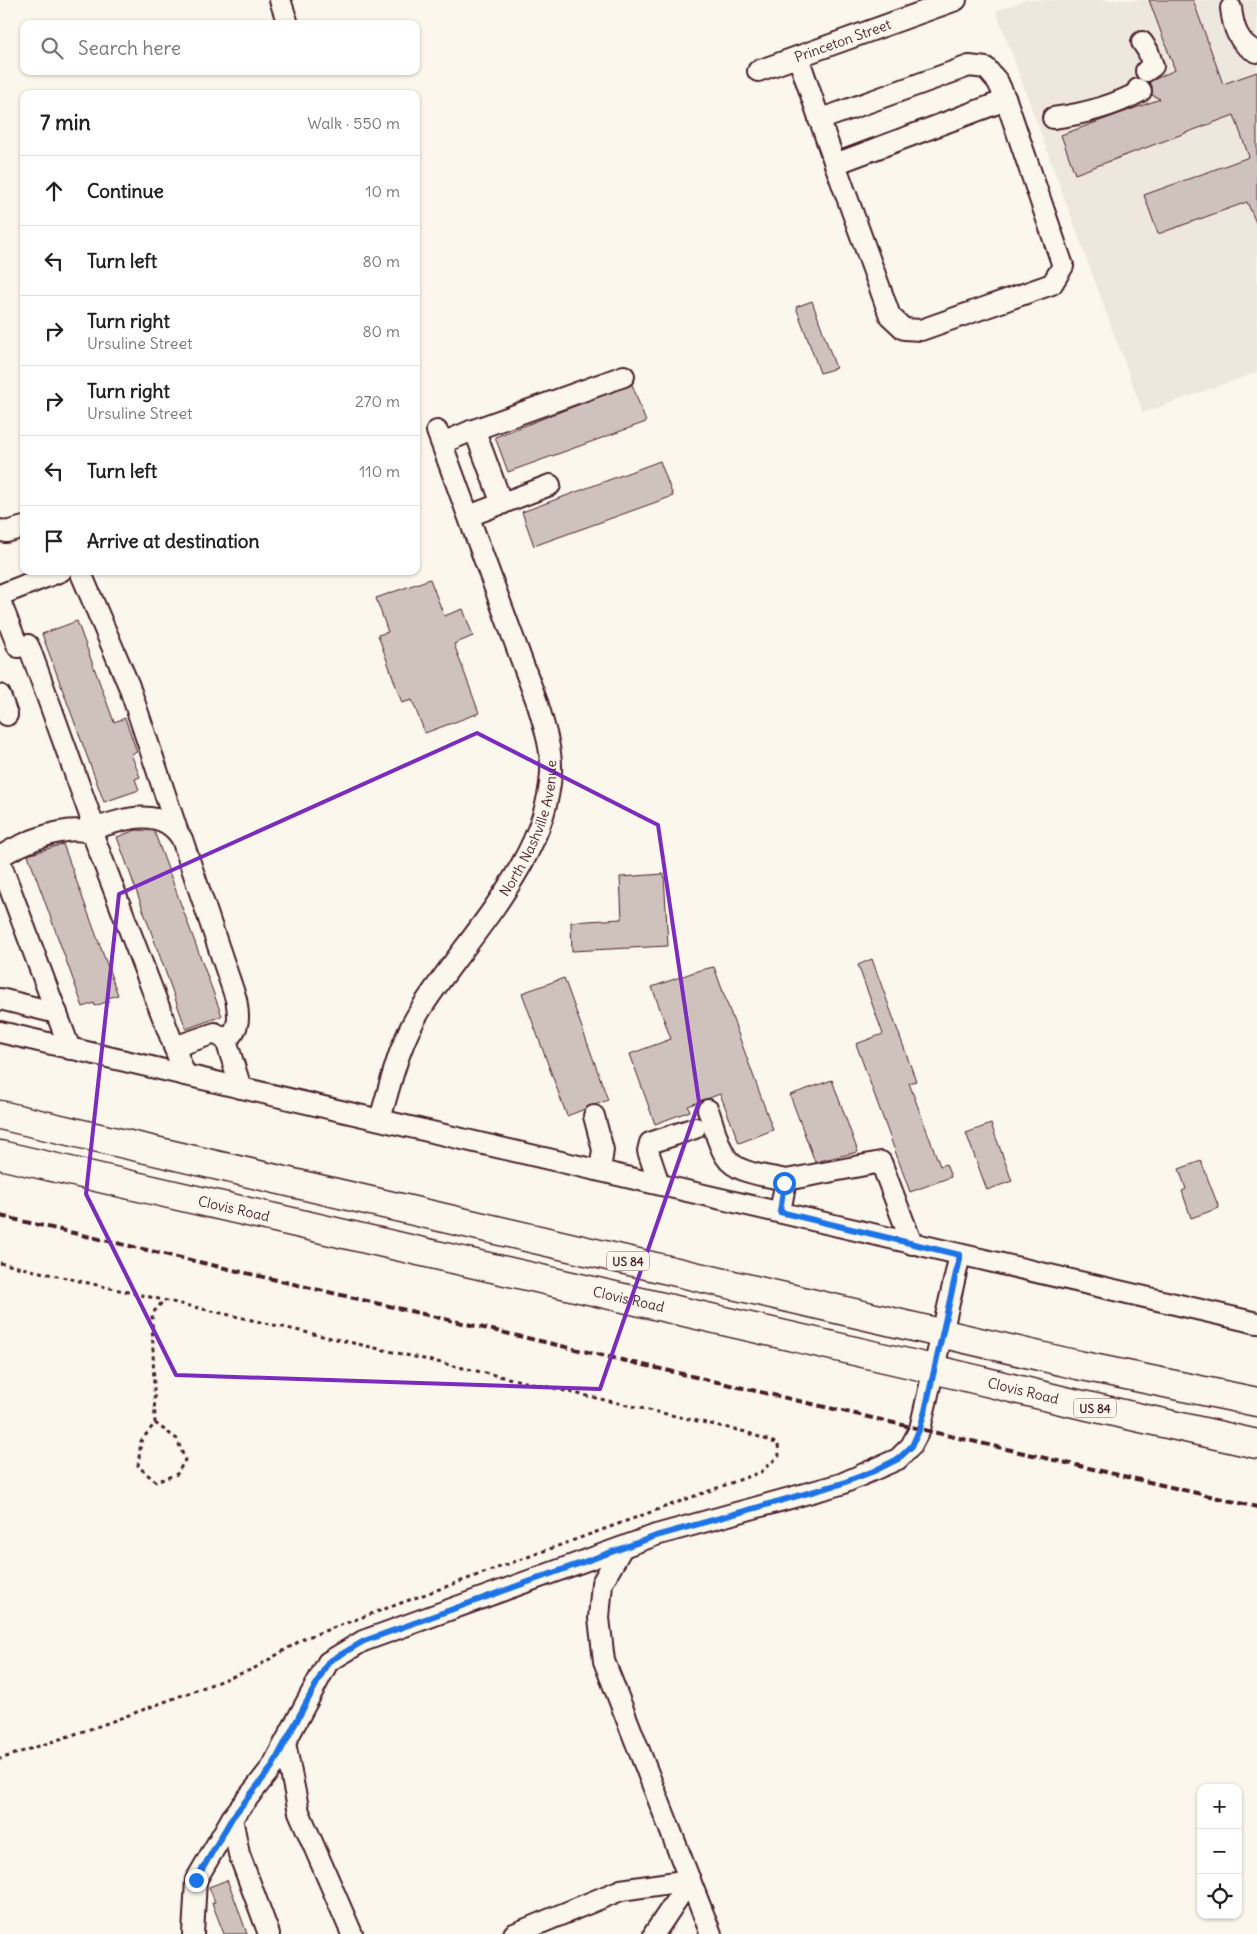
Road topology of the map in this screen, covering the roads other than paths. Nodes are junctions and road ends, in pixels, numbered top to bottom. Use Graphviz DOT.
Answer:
graph roads {
  1 [pos="280,0"];
  2 [pos="956,0"];
  3 [pos="1231,8"];
  4 [pos="287,20"];
  5 [pos="1142,42"];
  6 [pos="1257,52"];
  7 [pos="798,57"];
  8 [pos="758,70"];
  9 [pos="1006,100"];
  10 [pos="1053,118"];
  11 [pos="820,120"];
  12 [pos="834,164"];
  13 [pos="624,376"];
  14 [pos="471,431"];
  15 [pos="550,485"];
  16 [pos="502,504"];
  17 [pos="469,516"];
  18 [pos="20,523"];
  19 [pos="20,528"];
  20 [pos="0,530"];
  21 [pos="51,575"];
  22 [pos="82,575"];
  23 [pos="0,595"];
  24 [pos="0,602"];
  25 [pos="0,695"];
  26 [pos="7,714"];
  27 [pos="177,830"];
  28 [pos="87,831"];
  29 [pos="0,857"];
  30 [pos="0,862"];
  31 [pos="0,999"];
  32 [pos="57,1013"];
  33 [pos="0,1032"];
  34 [pos="226,1040"];
  35 [pos="174,1047"];
  36 [pos="70,1049"];
  37 [pos="185,1075"];
  38 [pos="241,1088"];
  39 [pos="708,1110"];
  40 [pos="0,1115"];
  41 [pos="594,1116"];
  42 [pos="380,1119"];
  43 [pos="695,1128"];
  44 [pos="0,1155"];
  45 [pos="600,1170"];
  46 [pos="786,1180"];
  47 [pos="658,1184"];
  48 [pos="780,1212"];
  49 [pos="912,1244"];
  50 [pos="960,1255"];
  51 [pos="1257,1323"];
  52 [pos="942,1333"];
  53 [pos="933,1369"];
  54 [pos="1257,1402"];
  55 [pos="1257,1444"];
  56 [pos="622,1548"];
  57 [pos="285,1743"];
  58 [pos="232,1818"];
  59 [pos="690,1880"];
  60 [pos="193,1934"];
  61 [pos="269,1934"];
  62 [pos="352,1934"];
  63 [pos="514,1934"];
  64 [pos="654,1934"];
  65 [pos="711,1934"];
  1 -- 4 [label="street"];
  2 -- 7 [label="street, Princeton Street"];
  3 -- 6 [label="street"];
  5 -- 10 [label="street"];
  7 -- 8 [label="street, Princeton Street"];
  7 -- 11 [label="street"];
  9 -- 11 [label="street"];
  9 -- 12 [label="street"];
  9 -- 12 [label="street"];
  11 -- 12 [label="street"];
  13 -- 14 [label="street"];
  14 -- 16 [label="street"];
  14 -- 17 [label="street, North Nashville Avenue"];
  15 -- 16 [label="street"];
  16 -- 17 [label="street"];
  17 -- 42 [label="street, North Nashville Avenue"];
  18 -- 20 [label="street"];
  19 -- 20 [label="street"];
  21 -- 23 [label="street"];
  22 -- 27 [label="street"];
  24 -- 28 [label="street"];
  25 -- 26 [label="street"];
  27 -- 28 [label="street"];
  27 -- 34 [label="street"];
  28 -- 29 [label="street"];
  28 -- 35 [label="street"];
  30 -- 32 [label="street"];
  31 -- 32 [label="street"];
  32 -- 36 [label="street"];
  33 -- 36 [label="street"];
  34 -- 35 [label="street"];
  34 -- 38 [label="street"];
  35 -- 37 [label="street"];
  36 -- 37 [label="street"];
  37 -- 38 [label="street"];
  38 -- 42 [label="street"];
  39 -- 46 [label="street"];
  40 -- 52 [label="highway, US 84"];
  41 -- 45 [label="street"];
  42 -- 45 [label="street"];
  43 -- 47 [label="street"];
  44 -- 53 [label="highway, Clovis Road / US 84"];
  45 -- 47 [label="street"];
  46 -- 48 [label="street"];
  46 -- 49 [label="street"];
  47 -- 48 [label="street"];
  48 -- 49 [label="street"];
  49 -- 50 [label="street"];
  50 -- 51 [label="street"];
  50 -- 52 [label="street"];
  52 -- 53 [label="street"];
  52 -- 54 [label="highway, US 84"];
  53 -- 55 [label="highway, Clovis Road / US 84"];
  53 -- 56 [label="street"];
  56 -- 57 [label="street"];
  56 -- 59 [label="street"];
  57 -- 58 [label="street"];
  57 -- 62 [label="street"];
  58 -- 60 [label="street"];
  58 -- 61 [label="street"];
  59 -- 63 [label="street"];
  59 -- 64 [label="street"];
  59 -- 65 [label="street"];
}
